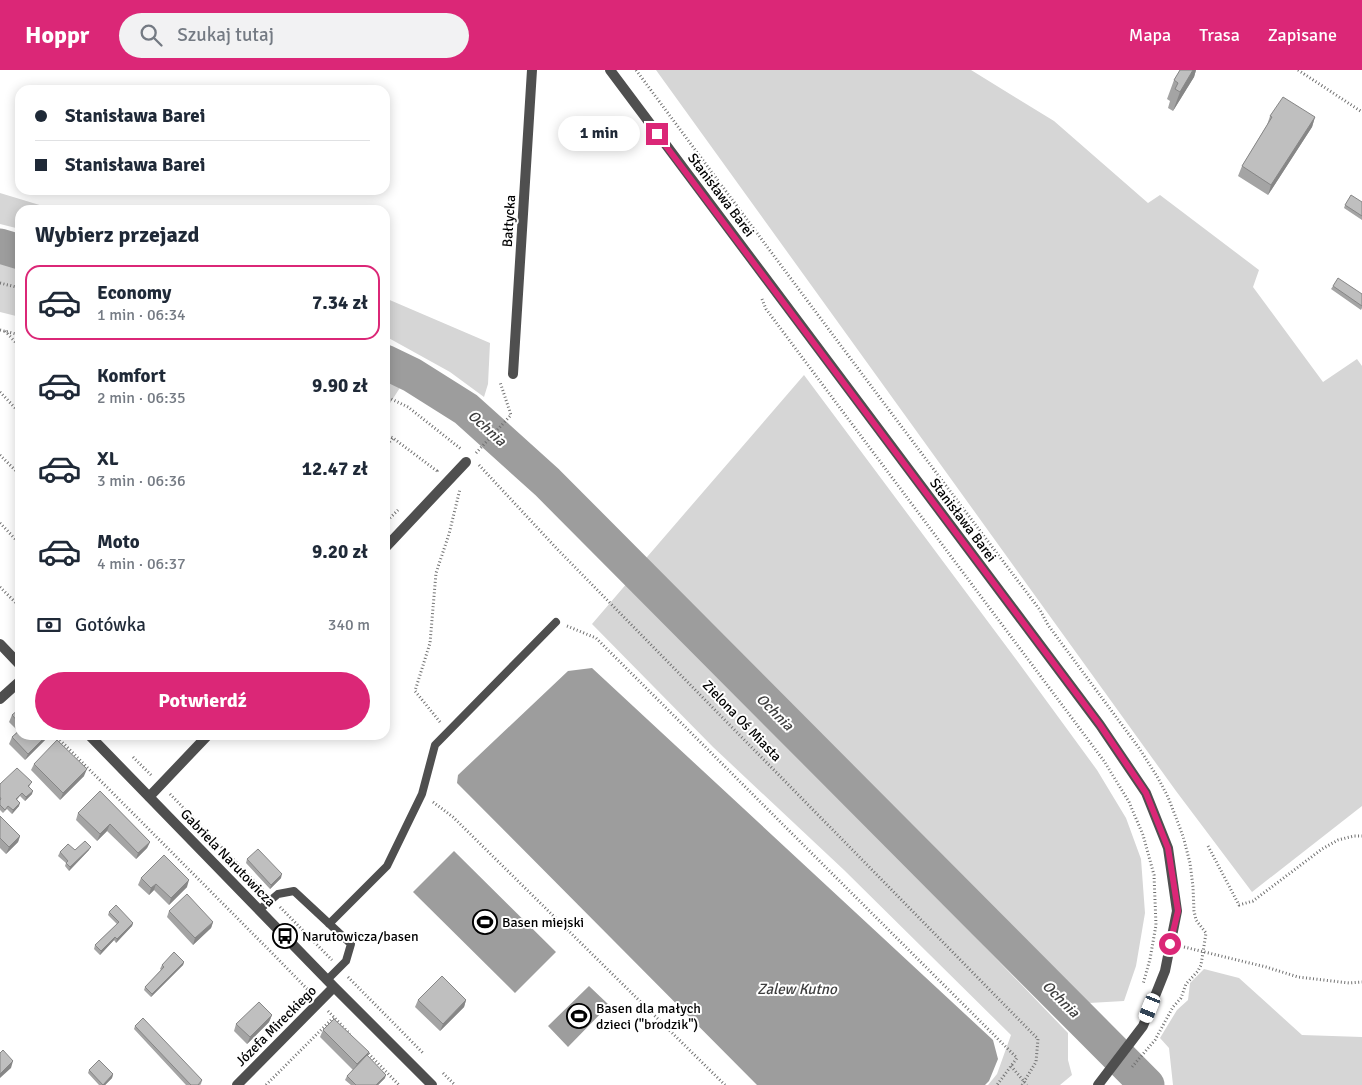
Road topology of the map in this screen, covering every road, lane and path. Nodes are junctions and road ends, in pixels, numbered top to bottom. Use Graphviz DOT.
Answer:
graph roads {
  1 [pos="532,70"];
  2 [pos="610,70"];
  3 [pos="1298,70"];
  4 [pos="1362,112"];
  5 [pos="0,283"];
  6 [pos="15,287"];
  7 [pos="759,292"];
  8 [pos="0,330"];
  9 [pos="5,331"];
  10 [pos="15,334"];
  11 [pos="15,342"];
  12 [pos="513,374"];
  13 [pos="0,392"];
  14 [pos="390,398"];
  15 [pos="15,408"];
  16 [pos="505,422"];
  17 [pos="390,436"];
  18 [pos="490,437"];
  19 [pos="393,438"];
  20 [pos="390,441"];
  21 [pos="0,455"];
  22 [pos="465,457"];
  23 [pos="478,464"];
  24 [pos="15,470"];
  25 [pos="430,477"];
  26 [pos="404,504"];
  27 [pos="390,518"];
  28 [pos="0,523"];
  29 [pos="15,539"];
  30 [pos="390,542"];
  31 [pos="0,587"];
  32 [pos="15,602"];
  33 [pos="556,622"];
  34 [pos="0,644"];
  35 [pos="15,660"];
  36 [pos="15,686"];
  37 [pos="0,699"];
  38 [pos="448,732"];
  39 [pos="60,740"];
  40 [pos="94,740"];
  41 [pos="203,740"];
  42 [pos="130,754"];
  43 [pos="160,785"];
  44 [pos="422,794"];
  45 [pos="149,797"];
  46 [pos="1362,836"];
  47 [pos="1208,846"];
  48 [pos="272,899"];
  49 [pos="259,910"];
  50 [pos="328,924"];
  51 [pos="1170,944"];
  52 [pos="339,968"];
  53 [pos="1362,982"];
  54 [pos="331,983"];
  55 [pos="1144,988"];
  56 [pos="320,1002"];
  57 [pos="334,1017"];
  58 [pos="354,1039"];
  59 [pos="1155,1040"];
  60 [pos="361,1046"];
  61 [pos="428,1057"];
  62 [pos="1011,1066"];
  63 [pos="1130,1070"];
  64 [pos="441,1071"];
  65 [pos="237,1085"];
  66 [pos="266,1085"];
  67 [pos="399,1085"];
  68 [pos="432,1085"];
  69 [pos="455,1085"];
  70 [pos="725,1085"];
  71 [pos="996,1085"];
  72 [pos="1022,1085"];
  73 [pos="1027,1085"];
  74 [pos="1098,1085"];
  1 -- 12 [label="street, Bałtycka"];
  2 -- 51 [label="street, Stanisława Barei"];
  3 -- 4 [label="path"];
  5 -- 6 [label="path"];
  7 -- 55 [label="path"];
  8 -- 9 [label="path"];
  9 -- 10 [label="path"];
  9 -- 11 [label="path"];
  13 -- 15 [label="path"];
  14 -- 22 [label="path"];
  16 -- 18 [label="path"];
  17 -- 19 [label="path"];
  19 -- 20 [label="path"];
  19 -- 25 [label="path"];
  21 -- 24 [label="path"];
  22 -- 30 [label="street"];
  22 -- 38 [label="path"];
  23 -- 72 [label="path, Zielona Oś Miasta"];
  26 -- 27 [label="path"];
  28 -- 29 [label="path"];
  31 -- 32 [label="path"];
  33 -- 38 [label="lane"];
  33 -- 62 [label="path"];
  34 -- 35 [label="street"];
  36 -- 37 [label="street"];
  38 -- 44 [label="lane"];
  39 -- 56 [label="path"];
  40 -- 45 [label="street, Gabriela Narutowicza"];
  41 -- 43 [label="street"];
  42 -- 43 [label="path"];
  43 -- 45 [label="street"];
  43 -- 48 [label="path"];
  44 -- 50 [label="lane"];
  44 -- 70 [label="path"];
  45 -- 49 [label="street, Gabriela Narutowicza"];
  46 -- 47 [label="path"];
  48 -- 49 [label="lane"];
  48 -- 50 [label="lane"];
  48 -- 52 [label="path"];
  49 -- 54 [label="street, Gabriela Narutowicza"];
  50 -- 52 [label="lane"];
  51 -- 53 [label="path"];
  51 -- 74 [label="street, Stanisława Barei"];
  52 -- 54 [label="lane"];
  52 -- 61 [label="path"];
  54 -- 56 [label="street, Józefa Mireckiego"];
  54 -- 68 [label="street, Gabriela Narutowicza"];
  56 -- 57 [label="path"];
  56 -- 65 [label="street, Józefa Mireckiego"];
  57 -- 58 [label="path"];
  57 -- 66 [label="path"];
  59 -- 63 [label="path"];
  60 -- 67 [label="path"];
  62 -- 71 [label="path"];
  62 -- 73 [label="path"];
  64 -- 69 [label="path"];
}
